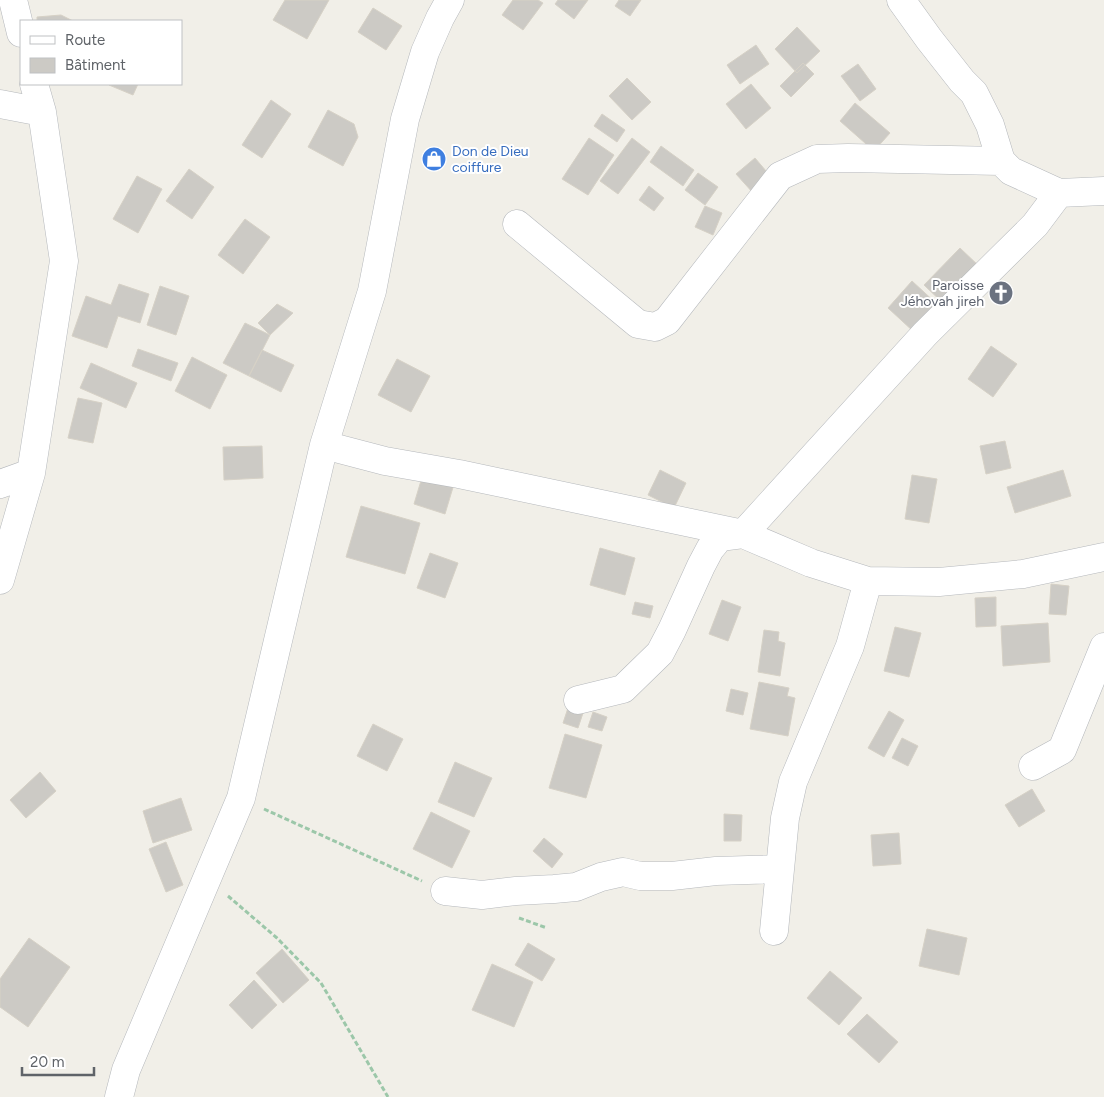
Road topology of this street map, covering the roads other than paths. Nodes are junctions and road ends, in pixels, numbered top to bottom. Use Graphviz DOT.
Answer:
graph roads {
  1 [pos="13,0"];
  2 [pos="450,0"];
  3 [pos="901,0"];
  4 [pos="20,29"];
  5 [pos="34,85"];
  6 [pos="0,104"];
  7 [pos="42,112"];
  8 [pos="1001,161"];
  9 [pos="1104,191"];
  10 [pos="1059,194"];
  11 [pos="518,224"];
  12 [pos="324,445"];
  13 [pos="30,473"];
  14 [pos="0,484"];
  15 [pos="743,534"];
  16 [pos="1104,557"];
  17 [pos="0,580"];
  18 [pos="868,581"];
  19 [pos="1104,647"];
  20 [pos="578,700"];
  21 [pos="1033,766"];
  22 [pos="780,869"];
  23 [pos="445,891"];
  24 [pos="774,931"];
  25 [pos="119,1097"];
  1 -- 4 [label="street"];
  2 -- 12 [label="street"];
  3 -- 8 [label="street"];
  5 -- 7 [label="street"];
  6 -- 7 [label="street"];
  7 -- 13 [label="street"];
  8 -- 10 [label="street"];
  8 -- 11 [label="street"];
  9 -- 10 [label="street"];
  10 -- 15 [label="street"];
  12 -- 15 [label="street"];
  12 -- 25 [label="street"];
  13 -- 14 [label="street"];
  13 -- 17 [label="street"];
  15 -- 18 [label="street"];
  15 -- 20 [label="street"];
  16 -- 18 [label="street"];
  18 -- 22 [label="street"];
  19 -- 21 [label="street"];
  22 -- 23 [label="street"];
  22 -- 24 [label="street"];
}
